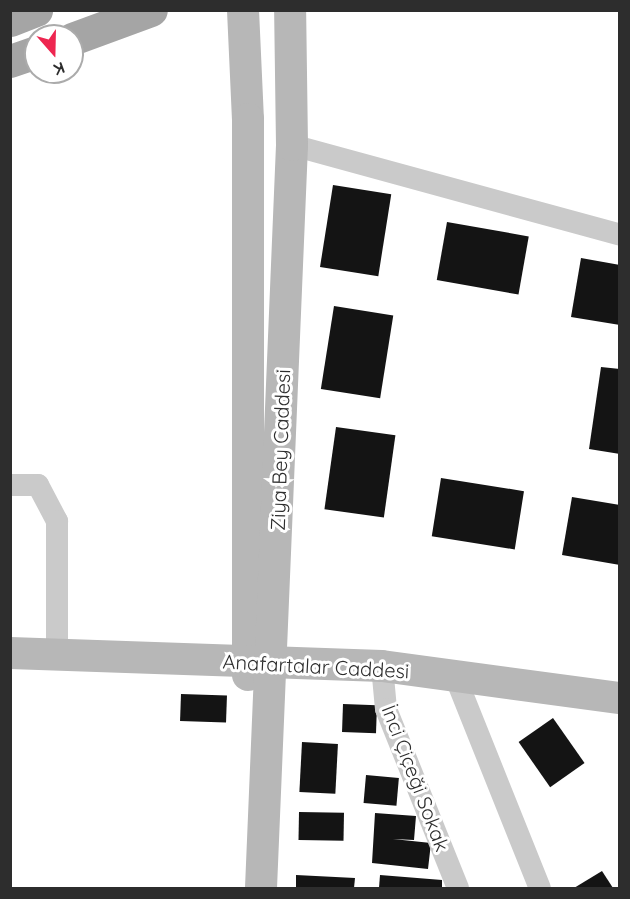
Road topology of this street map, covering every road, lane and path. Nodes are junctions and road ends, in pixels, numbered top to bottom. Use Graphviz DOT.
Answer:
graph roads {
  1 [pos="36,10"];
  2 [pos="151,10"];
  3 [pos="243,10"];
  4 [pos="290,10"];
  5 [pos="10,20"];
  6 [pos="84,35"];
  7 [pos="292,145"];
  8 [pos="620,236"];
  9 [pos="10,485"];
  10 [pos="10,653"];
  11 [pos="57,654"];
  12 [pos="259,662"];
  13 [pos="382,666"];
  14 [pos="455,676"];
  15 [pos="620,698"];
  16 [pos="240,888"];
  17 [pos="261,888"];
  18 [pos="458,888"];
  19 [pos="540,888"];
  1 -- 5 [label="main road"];
  2 -- 6 [label="main road"];
  3 -- 12 [label="street, Ziya Bey Caddesi"];
  4 -- 7 [label="street, Ziya Bey Caddesi"];
  7 -- 8 [label="street"];
  7 -- 12 [label="street, Ziya Bey Caddesi"];
  9 -- 11 [label="street"];
  10 -- 11 [label="street, Anafartalar Caddesi"];
  11 -- 12 [label="street, Anafartalar Caddesi"];
  12 -- 13 [label="street, Anafartalar Caddesi"];
  12 -- 16 [label="street, Ziya Bey Caddesi"];
  12 -- 17 [label="street, Ziya Bey Caddesi"];
  13 -- 14 [label="street, Anafartalar Caddesi"];
  13 -- 18 [label="street, İnci Çiçeği Sokak"];
  14 -- 15 [label="street, Anafartalar Caddesi"];
  14 -- 19 [label="street"];
}
